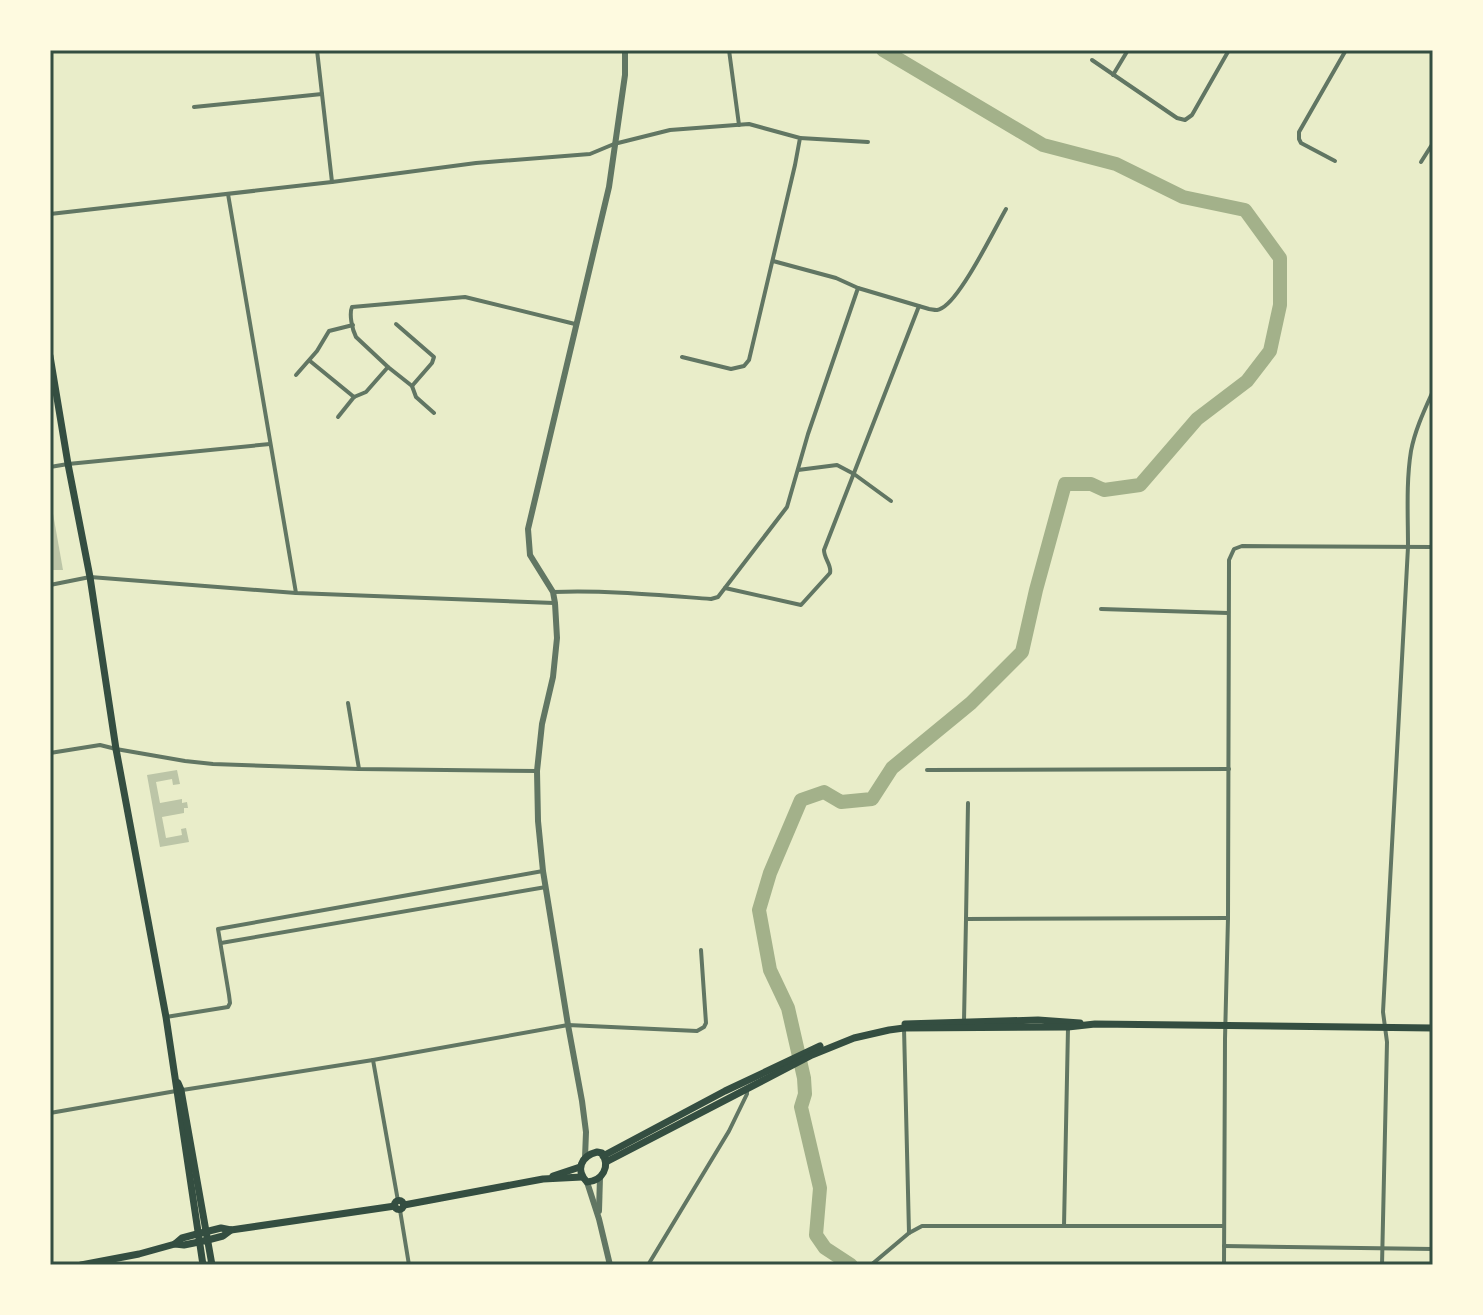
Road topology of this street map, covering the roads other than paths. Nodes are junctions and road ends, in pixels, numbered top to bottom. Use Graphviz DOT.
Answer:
graph roads {
  1 [pos="317,50"];
  2 [pos="625,50"];
  3 [pos="729,50"];
  4 [pos="1128,50"];
  5 [pos="1229,50"];
  6 [pos="1346,50"];
  7 [pos="1092,60"];
  8 [pos="1113,75"];
  9 [pos="322,94"];
  10 [pos="194,107"];
  11 [pos="739,125"];
  12 [pos="800,138"];
  13 [pos="868,142"];
  14 [pos="1433,143"];
  15 [pos="614,144"];
  16 [pos="1335,161"];
  17 [pos="1421,162"];
  18 [pos="332,182"];
  19 [pos="228,194"];
  20 [pos="1006,209"];
  21 [pos="50,214"];
  22 [pos="773,261"];
  23 [pos="858,288"];
  24 [pos="919,306"];
  25 [pos="396,324"];
  26 [pos="575,324"];
  27 [pos="353,325"];
  28 [pos="50,356"];
  29 [pos="682,357"];
  30 [pos="310,361"];
  31 [pos="388,367"];
  32 [pos="296,375"];
  33 [pos="412,386"];
  34 [pos="1433,391"];
  35 [pos="354,397"];
  36 [pos="434,413"];
  37 [pos="338,417"];
  38 [pos="270,444"];
  39 [pos="68,464"];
  40 [pos="50,467"];
  41 [pos="798,470"];
  42 [pos="854,474"];
  43 [pos="891,501"];
  44 [pos="1408,547"];
  45 [pos="1433,547"];
  46 [pos="90,577"];
  47 [pos="50,585"];
  48 [pos="725,588"];
  49 [pos="553,592"];
  50 [pos="296,593"];
  51 [pos="555,603"];
  52 [pos="1101,609"];
  53 [pos="1228,613"];
  54 [pos="348,703"];
  55 [pos="116,749"];
  56 [pos="50,753"];
  57 [pos="359,769"];
  58 [pos="1229,769"];
  59 [pos="927,770"];
  60 [pos="537,771"];
  61 [pos="968,803"];
  62 [pos="543,871"];
  63 [pos="546,887"];
  64 [pos="1228,918"];
  65 [pos="966,919"];
  66 [pos="221,943"];
  67 [pos="701,950"];
  68 [pos="166,1017"];
  69 [pos="964,1021"];
  70 [pos="1068,1024"];
  71 [pos="568,1025"];
  72 [pos="1226,1027"];
  73 [pos="904,1028"];
  74 [pos="1384,1028"];
  75 [pos="1433,1028"];
  76 [pos="811,1053"];
  77 [pos="373,1060"];
  78 [pos="789,1064"];
  79 [pos="746,1089"];
  80 [pos="178,1090"];
  81 [pos="50,1113"];
  82 [pos="586,1132"];
  83 [pos="602,1157"];
  84 [pos="585,1158"];
  85 [pos="580,1167"];
  86 [pos="600,1177"];
  87 [pos="543,1179"];
  88 [pos="584,1179"];
  89 [pos="399,1205"];
  90 [pos="599,1219"];
  91 [pos="1064,1226"];
  92 [pos="1224,1226"];
  93 [pos="909,1233"];
  94 [pos="202,1237"];
  95 [pos="1224,1246"];
  96 [pos="1382,1248"];
  97 [pos="1433,1249"];
  98 [pos="81,1265"];
  99 [pos="203,1265"];
  100 [pos="212,1265"];
  101 [pos="409,1265"];
  102 [pos="610,1265"];
  103 [pos="648,1265"];
  104 [pos="871,1265"];
  105 [pos="1224,1265"];
  106 [pos="1382,1265"];
  1 -- 9 [label="street"];
  2 -- 15 [label="street"];
  3 -- 11 [label="street"];
  4 -- 8 [label="street"];
  5 -- 8 [label="street"];
  6 -- 16 [label="street"];
  7 -- 8 [label="street"];
  9 -- 10 [label="street"];
  9 -- 18 [label="street"];
  11 -- 12 [label="street"];
  11 -- 15 [label="street"];
  12 -- 13 [label="street"];
  12 -- 22 [label="street"];
  14 -- 17 [label="street"];
  15 -- 18 [label="street"];
  15 -- 26 [label="street"];
  18 -- 19 [label="street"];
  19 -- 21 [label="street"];
  19 -- 38 [label="street"];
  20 -- 24 [label="street"];
  22 -- 23 [label="street"];
  22 -- 29 [label="street"];
  23 -- 24 [label="street"];
  23 -- 41 [label="street"];
  24 -- 42 [label="street"];
  25 -- 33 [label="street"];
  26 -- 27 [label="street"];
  26 -- 49 [label="street"];
  27 -- 30 [label="street"];
  27 -- 31 [label="street"];
  28 -- 39 [label="main road"];
  30 -- 32 [label="street"];
  30 -- 35 [label="street"];
  31 -- 33 [label="street"];
  31 -- 35 [label="street"];
  33 -- 36 [label="street"];
  34 -- 44 [label="street"];
  35 -- 37 [label="street"];
  38 -- 39 [label="street"];
  38 -- 50 [label="street"];
  39 -- 40 [label="street"];
  39 -- 46 [label="main road"];
  41 -- 42 [label="street"];
  41 -- 48 [label="street"];
  42 -- 43 [label="street"];
  42 -- 48 [label="street"];
  44 -- 45 [label="street"];
  44 -- 53 [label="street"];
  44 -- 74 [label="street"];
  46 -- 47 [label="street"];
  46 -- 50 [label="street"];
  46 -- 55 [label="main road"];
  48 -- 49 [label="street"];
  49 -- 51 [label="street"];
  50 -- 51 [label="street"];
  51 -- 60 [label="street"];
  52 -- 53 [label="street"];
  53 -- 58 [label="street"];
  54 -- 57 [label="street"];
  55 -- 56 [label="street"];
  55 -- 57 [label="street"];
  55 -- 68 [label="main road"];
  57 -- 60 [label="street"];
  58 -- 59 [label="street"];
  58 -- 64 [label="street"];
  60 -- 62 [label="street"];
  61 -- 65 [label="street"];
  62 -- 63 [label="street"];
  62 -- 66 [label="street"];
  63 -- 66 [label="street"];
  63 -- 71 [label="street"];
  64 -- 65 [label="street"];
  64 -- 72 [label="street"];
  65 -- 69 [label="street"];
  66 -- 68 [label="street"];
  67 -- 71 [label="street"];
  68 -- 80 [label="main road"];
  69 -- 70 [label="main road"];
  69 -- 76 [label="main road"];
  70 -- 72 [label="main road"];
  70 -- 73 [label="main road"];
  70 -- 91 [label="street"];
  71 -- 77 [label="street"];
  71 -- 82 [label="street"];
  72 -- 74 [label="main road"];
  72 -- 92 [label="street"];
  73 -- 76 [label="main road"];
  73 -- 93 [label="street"];
  74 -- 75 [label="main road"];
  74 -- 96 [label="street"];
  76 -- 78 [label="main road"];
  77 -- 80 [label="street"];
  77 -- 89 [label="street"];
  78 -- 79 [label="main road"];
  78 -- 83 [label="main road"];
  79 -- 83 [label="main road"];
  79 -- 103 [label="street"];
  80 -- 81 [label="street"];
  80 -- 94 [label="main road"];
  82 -- 83 [label="street"];
  82 -- 84 [label="street"];
  83 -- 84 [label="main road"];
  83 -- 86 [label="main road"];
  84 -- 85 [label="main road"];
  85 -- 87 [label="main road"];
  85 -- 88 [label="main road"];
  86 -- 88 [label="main road"];
  86 -- 90 [label="street"];
  87 -- 88 [label="main road"];
  87 -- 89 [label="main road"];
  88 -- 90 [label="street"];
  89 -- 94 [label="main road"];
  89 -- 101 [label="street"];
  90 -- 102 [label="street"];
  91 -- 92 [label="street"];
  91 -- 93 [label="street"];
  92 -- 95 [label="street"];
  93 -- 104 [label="street"];
  94 -- 98 [label="main road"];
  94 -- 99 [label="main road"];
  94 -- 100 [label="main road"];
  95 -- 96 [label="street"];
  95 -- 105 [label="street"];
  96 -- 97 [label="street"];
  96 -- 106 [label="street"];
}
